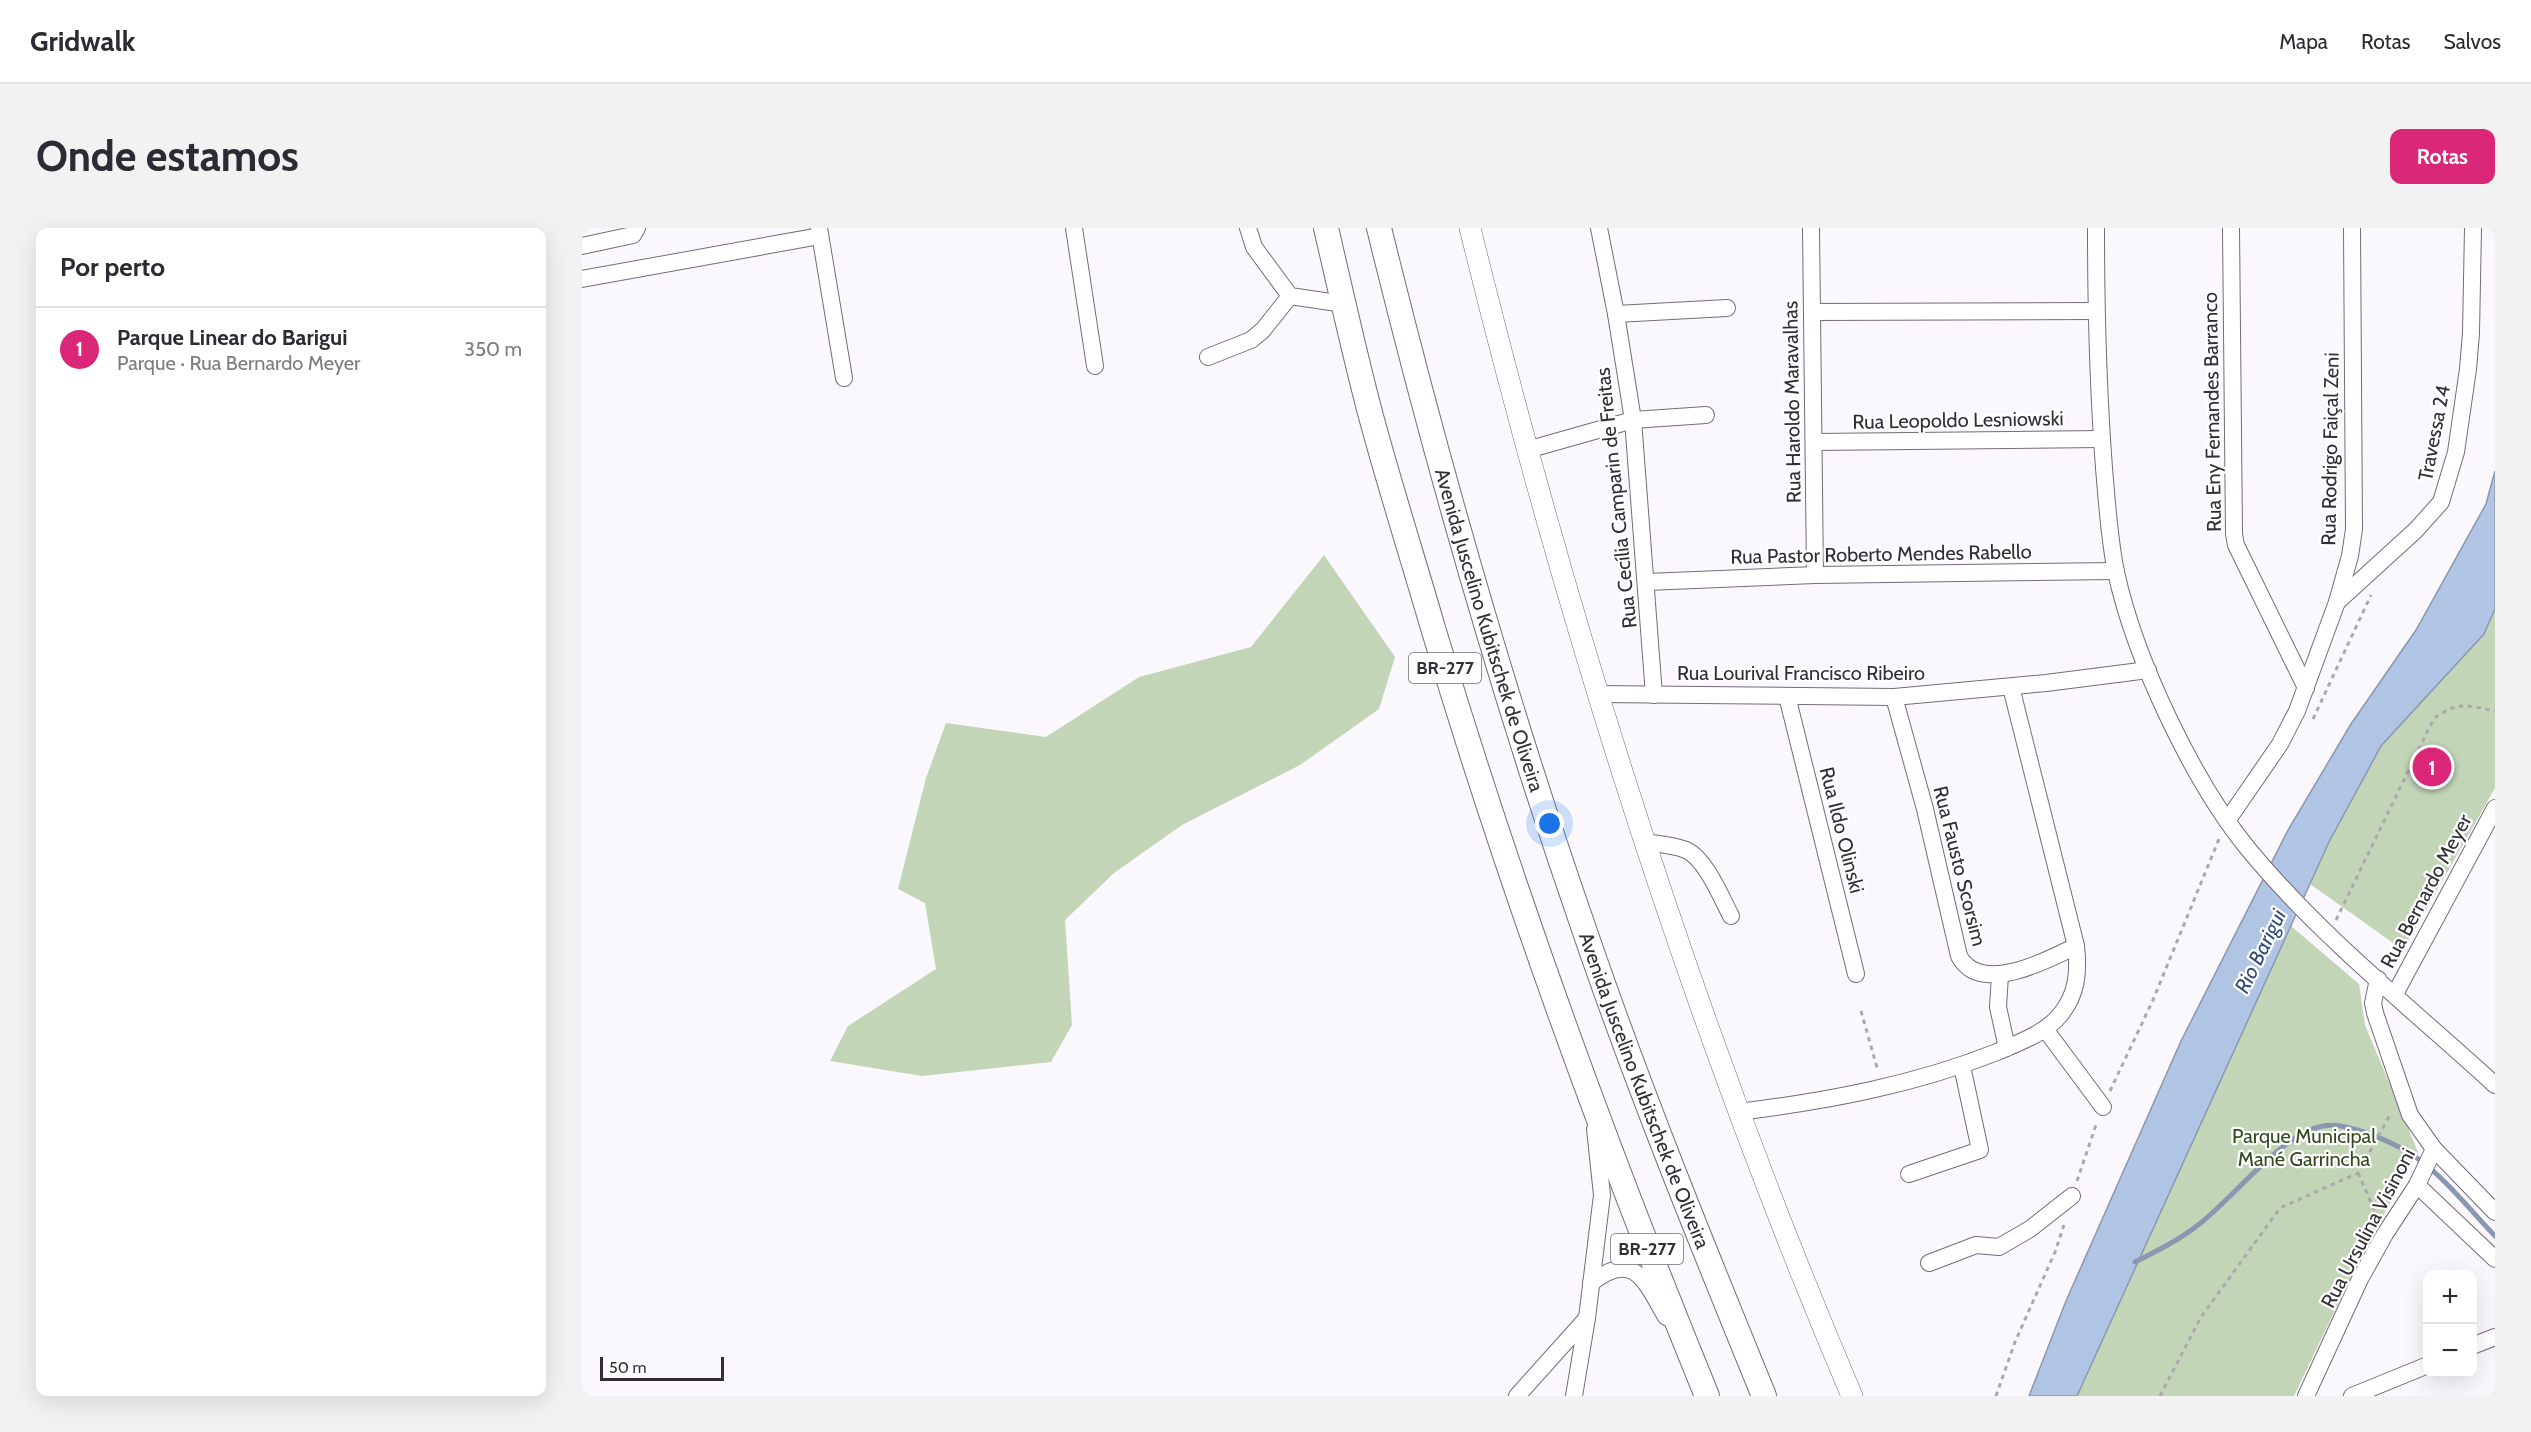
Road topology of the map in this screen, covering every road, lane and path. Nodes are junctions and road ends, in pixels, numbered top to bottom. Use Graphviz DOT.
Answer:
graph roads {
  1 [pos="637,228"];
  2 [pos="1074,228"];
  3 [pos="1248,228"];
  4 [pos="1326,228"];
  5 [pos="1379,228"];
  6 [pos="1470,228"];
  7 [pos="1599,228"];
  8 [pos="1811,228"];
  9 [pos="2096,228"];
  10 [pos="2231,228"];
  11 [pos="2352,228"];
  12 [pos="2473,228"];
  13 [pos="820,232"];
  14 [pos="582,246"];
  15 [pos="582,279"];
  16 [pos="1290,296"];
  17 [pos="1344,304"];
  18 [pos="1727,308"];
  19 [pos="2096,311"];
  20 [pos="1812,312"];
  21 [pos="1616,314"];
  22 [pos="1208,357"];
  23 [pos="1095,366"];
  24 [pos="844,378"];
  25 [pos="1706,415"];
  26 [pos="1633,420"];
  27 [pos="2102,440"];
  28 [pos="1814,442"];
  29 [pos="1527,450"];
  30 [pos="2116,571"];
  31 [pos="1815,575"];
  32 [pos="1647,582"];
  33 [pos="2337,602"];
  34 [pos="2148,670"];
  35 [pos="2012,687"];
  36 [pos="2306,688"];
  37 [pos="1597,694"];
  38 [pos="1654,694"];
  39 [pos="1787,696"];
  40 [pos="1894,697"];
  41 [pos="2495,711"];
  42 [pos="2495,808"];
  43 [pos="2227,821"];
  44 [pos="1644,843"];
  45 [pos="1731,916"];
  46 [pos="2329,934"];
  47 [pos="2076,946"];
  48 [pos="1856,974"];
  49 [pos="2000,975"];
  50 [pos="2378,979"];
  51 [pos="2395,994"];
  52 [pos="1861,1011"];
  53 [pos="2045,1029"];
  54 [pos="2007,1048"];
  55 [pos="1962,1066"];
  56 [pos="2495,1085"];
  57 [pos="1883,1087"];
  58 [pos="1590,1100"];
  59 [pos="2103,1107"];
  60 [pos="1739,1112"];
  61 [pos="2384,1128"];
  62 [pos="2426,1166"];
  63 [pos="2358,1173"];
  64 [pos="1909,1174"];
  65 [pos="2072,1196"];
  66 [pos="2495,1212"];
  67 [pos="2385,1234"];
  68 [pos="2495,1258"];
  69 [pos="1929,1263"];
  70 [pos="1591,1283"];
  71 [pos="1587,1318"];
  72 [pos="2495,1337"];
  73 [pos="2477,1344"];
  74 [pos="2423,1367"];
  75 [pos="1697,1371"];
  76 [pos="1517,1396"];
  77 [pos="1574,1396"];
  78 [pos="1707,1396"];
  79 [pos="1764,1396"];
  80 [pos="1852,1396"];
  81 [pos="2160,1396"];
  82 [pos="2307,1396"];
  83 [pos="2352,1396"];
  1 -- 14 [label="street"];
  2 -- 23 [label="street"];
  3 -- 16 [label="street"];
  4 -- 17 [label="highway, BR-277"];
  5 -- 79 [label="highway, Avenida Juscelino Kubitschek de Oliveira / BR-277"];
  6 -- 29 [label="main road"];
  7 -- 21 [label="street, Rua Cecília Camparin de Freitas"];
  8 -- 20 [label="street, Rua Haroldo Maravalhas"];
  9 -- 19 [label="street"];
  10 -- 36 [label="street, Rua Eny Fernandes Barranco"];
  11 -- 33 [label="street, Rua Rodrigo Faiçal Zeni"];
  12 -- 33 [label="street, Travessa 24"];
  13 -- 15 [label="street"];
  13 -- 24 [label="street"];
  16 -- 17 [label="street"];
  16 -- 22 [label="street"];
  17 -- 58 [label="highway, BR-277"];
  18 -- 21 [label="street"];
  19 -- 20 [label="street"];
  19 -- 27 [label="street"];
  20 -- 28 [label="street, Rua Haroldo Maravalhas"];
  21 -- 26 [label="street, Rua Cecília Camparin de Freitas"];
  25 -- 26 [label="street"];
  26 -- 29 [label="street"];
  26 -- 32 [label="street, Rua Cecília Camparin de Freitas"];
  27 -- 28 [label="street, Rua Leopoldo Lesniowski"];
  27 -- 30 [label="street"];
  28 -- 31 [label="street, Rua Haroldo Maravalhas"];
  29 -- 37 [label="main road"];
  30 -- 31 [label="street, Rua Pastor Roberto Mendes Rabello"];
  30 -- 34 [label="street"];
  31 -- 32 [label="street, Rua Pastor Roberto Mendes Rabello"];
  32 -- 38 [label="street, Rua Cecília Camparin de Freitas"];
  33 -- 36 [label="street, Rua Rodrigo Faiçal Zeni"];
  34 -- 35 [label="street, Rua Lourival Francisco Ribeiro"];
  34 -- 43 [label="street"];
  35 -- 40 [label="street, Rua Lourival Francisco Ribeiro"];
  35 -- 47 [label="street"];
  36 -- 43 [label="street, Rua Rodrigo Faiçal Zeni"];
  37 -- 38 [label="street, Rua Lourival Francisco Ribeiro"];
  37 -- 44 [label="main road"];
  38 -- 39 [label="street, Rua Lourival Francisco Ribeiro"];
  39 -- 40 [label="street, Rua Lourival Francisco Ribeiro"];
  39 -- 48 [label="street, Rua Ildo Olinski"];
  40 -- 49 [label="street, Rua Fausto Scorsim"];
  41 -- 46 [label="path"];
  42 -- 51 [label="street, Rua Bernardo Meyer"];
  43 -- 46 [label="street"];
  44 -- 45 [label="street"];
  44 -- 60 [label="main road"];
  46 -- 50 [label="street"];
  47 -- 49 [label="street, Rua Fausto Scorsim"];
  47 -- 53 [label="street"];
  49 -- 54 [label="street"];
  50 -- 51 [label="street"];
  50 -- 62 [label="street, Rua Ursulina Visinoni"];
  51 -- 56 [label="street"];
  52 -- 57 [label="path"];
  53 -- 54 [label="street"];
  53 -- 59 [label="street"];
  54 -- 55 [label="street"];
  55 -- 57 [label="street"];
  55 -- 64 [label="street"];
  57 -- 60 [label="street"];
  58 -- 70 [label="street"];
  58 -- 75 [label="highway, BR-277"];
  60 -- 80 [label="main road"];
  61 -- 63 [label="path"];
  62 -- 66 [label="street"];
  62 -- 67 [label="street, Rua Ursulina Visinoni"];
  62 -- 68 [label="street"];
  63 -- 67 [label="path"];
  63 -- 81 [label="path"];
  65 -- 69 [label="street"];
  67 -- 82 [label="street, Rua Ursulina Visinoni"];
  70 -- 71 [label="street"];
  70 -- 75 [label="street"];
  71 -- 76 [label="street"];
  71 -- 77 [label="street"];
  72 -- 73 [label="street"];
  74 -- 83 [label="street"];
  75 -- 78 [label="highway, BR-277"];
}
